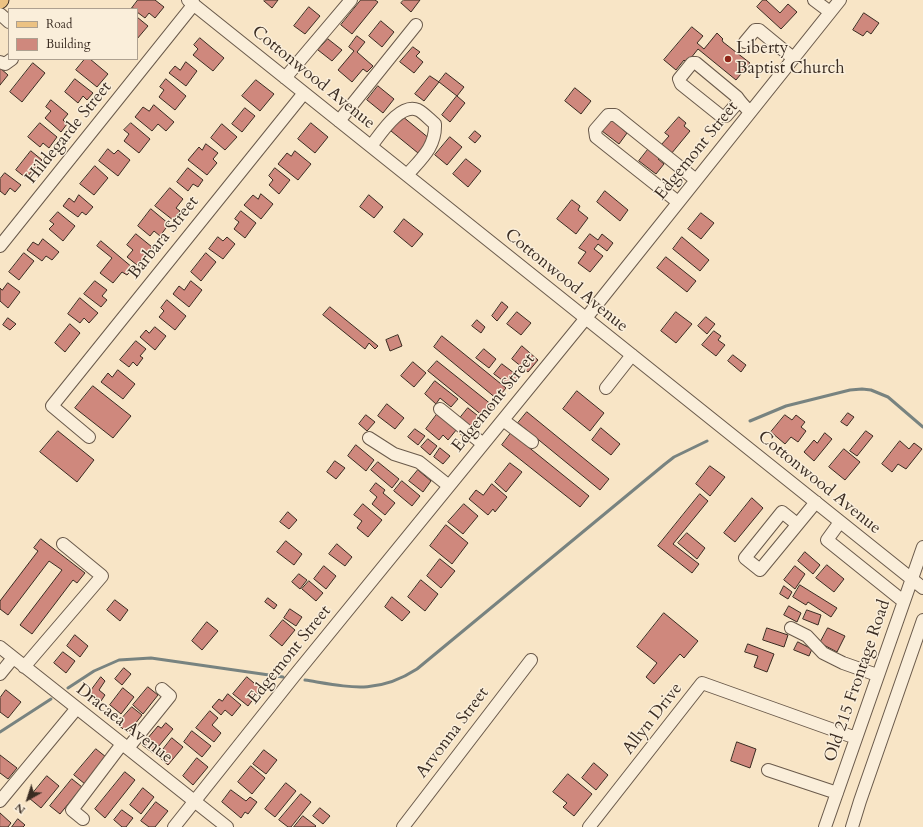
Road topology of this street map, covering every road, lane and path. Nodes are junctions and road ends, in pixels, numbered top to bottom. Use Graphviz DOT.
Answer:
graph roads {
  1 [pos="352,0"];
  2 [pos="814,0"];
  3 [pos="840,0"];
  4 [pos="191,2"];
  5 [pos="830,12"];
  6 [pos="0,14"];
  7 [pos="8,21"];
  8 [pos="416,25"];
  9 [pos="745,42"];
  10 [pos="793,58"];
  11 [pos="11,60"];
  12 [pos="0,62"];
  13 [pos="285,78"];
  14 [pos="304,93"];
  15 [pos="739,100"];
  16 [pos="750,112"];
  17 [pos="339,121"];
  18 [pos="371,146"];
  19 [pos="407,175"];
  20 [pos="696,180"];
  21 [pos="678,202"];
  22 [pos="0,246"];
  23 [pos="586,318"];
  24 [pos="632,355"];
  25 [pos="606,388"];
  26 [pos="440,410"];
  27 [pos="503,420"];
  28 [pos="89,437"];
  29 [pos="369,438"];
  30 [pos="532,442"];
  31 [pos="483,444"];
  32 [pos="449,486"];
  33 [pos="816,502"];
  34 [pos="840,522"];
  35 [pos="797,524"];
  36 [pos="63,544"];
  37 [pos="923,546"];
  38 [pos="912,579"];
  39 [pos="923,588"];
  40 [pos="903,601"];
  41 [pos="923,620"];
  42 [pos="791,628"];
  43 [pos="0,647"];
  44 [pos="13,658"];
  45 [pos="531,660"];
  46 [pos="24,667"];
  47 [pos="0,674"];
  48 [pos="877,676"];
  49 [pos="162,689"];
  50 [pos="77,708"];
  51 [pos="856,738"];
  52 [pos="125,746"];
  53 [pos="768,770"];
  54 [pos="837,793"];
  55 [pos="0,801"];
  56 [pos="194,801"];
  57 [pos="83,819"];
  58 [pos="174,827"];
  59 [pos="227,827"];
  60 [pos="403,827"];
  61 [pos="589,827"];
  62 [pos="825,827"];
  63 [pos="852,827"];
  1 -- 13 [label="street"];
  2 -- 5 [label="street"];
  3 -- 5 [label="street, Edgemont Street"];
  4 -- 13 [label="street, Cottonwood Avenue"];
  4 -- 22 [label="street, Hildegarde Street"];
  5 -- 10 [label="street, Edgemont Street"];
  6 -- 7 [label="street"];
  8 -- 17 [label="street"];
  9 -- 10 [label="street"];
  10 -- 16 [label="street, Edgemont Street"];
  11 -- 12 [label="street"];
  13 -- 14 [label="street, Cottonwood Avenue"];
  14 -- 17 [label="street, Cottonwood Avenue"];
  14 -- 28 [label="street, Barbara Street"];
  15 -- 15 [label="street"];
  15 -- 16 [label="street"];
  16 -- 20 [label="street, Edgemont Street"];
  17 -- 18 [label="street, Cottonwood Avenue"];
  18 -- 19 [label="street, Cottonwood Avenue"];
  18 -- 19 [label="street"];
  19 -- 23 [label="street, Cottonwood Avenue"];
  20 -- 21 [label="street, Edgemont Street"];
  20 -- 21 [label="street"];
  21 -- 23 [label="street, Edgemont Street"];
  23 -- 24 [label="street, Cottonwood Avenue"];
  23 -- 27 [label="street, Edgemont Street"];
  24 -- 25 [label="street"];
  24 -- 33 [label="street, Cottonwood Avenue"];
  26 -- 31 [label="street"];
  27 -- 30 [label="street"];
  27 -- 31 [label="street, Edgemont Street"];
  29 -- 32 [label="street"];
  31 -- 32 [label="street, Edgemont Street"];
  32 -- 56 [label="street, Edgemont Street"];
  33 -- 34 [label="street, Cottonwood Avenue"];
  33 -- 35 [label="street"];
  34 -- 38 [label="street, Cottonwood Avenue"];
  34 -- 40 [label="street"];
  35 -- 35 [label="street"];
  36 -- 46 [label="street"];
  37 -- 38 [label="street, Old 215 Frontage Road"];
  38 -- 39 [label="street, Cottonwood Avenue"];
  38 -- 40 [label="street, Old 215 Frontage Road"];
  40 -- 48 [label="street, Old 215 Frontage Road"];
  41 -- 63 [label="street"];
  42 -- 48 [label="street"];
  43 -- 44 [label="street, Dracaea Avenue"];
  44 -- 46 [label="street, Dracaea Avenue"];
  44 -- 47 [label="street"];
  45 -- 60 [label="street, Arvonna Street"];
  46 -- 50 [label="street, Dracaea Avenue"];
  48 -- 51 [label="street, Old 215 Frontage Road"];
  49 -- 52 [label="street"];
  50 -- 52 [label="street, Dracaea Avenue"];
  50 -- 55 [label="street"];
  51 -- 54 [label="street, Old 215 Frontage Road"];
  51 -- 61 [label="street, Allyn Drive"];
  52 -- 56 [label="street, Dracaea Avenue"];
  52 -- 57 [label="street"];
  53 -- 54 [label="street"];
  54 -- 62 [label="street, Old 215 Frontage Road"];
  56 -- 58 [label="street, Edgemont Street"];
  56 -- 59 [label="street, Dracaea Avenue"];
}
